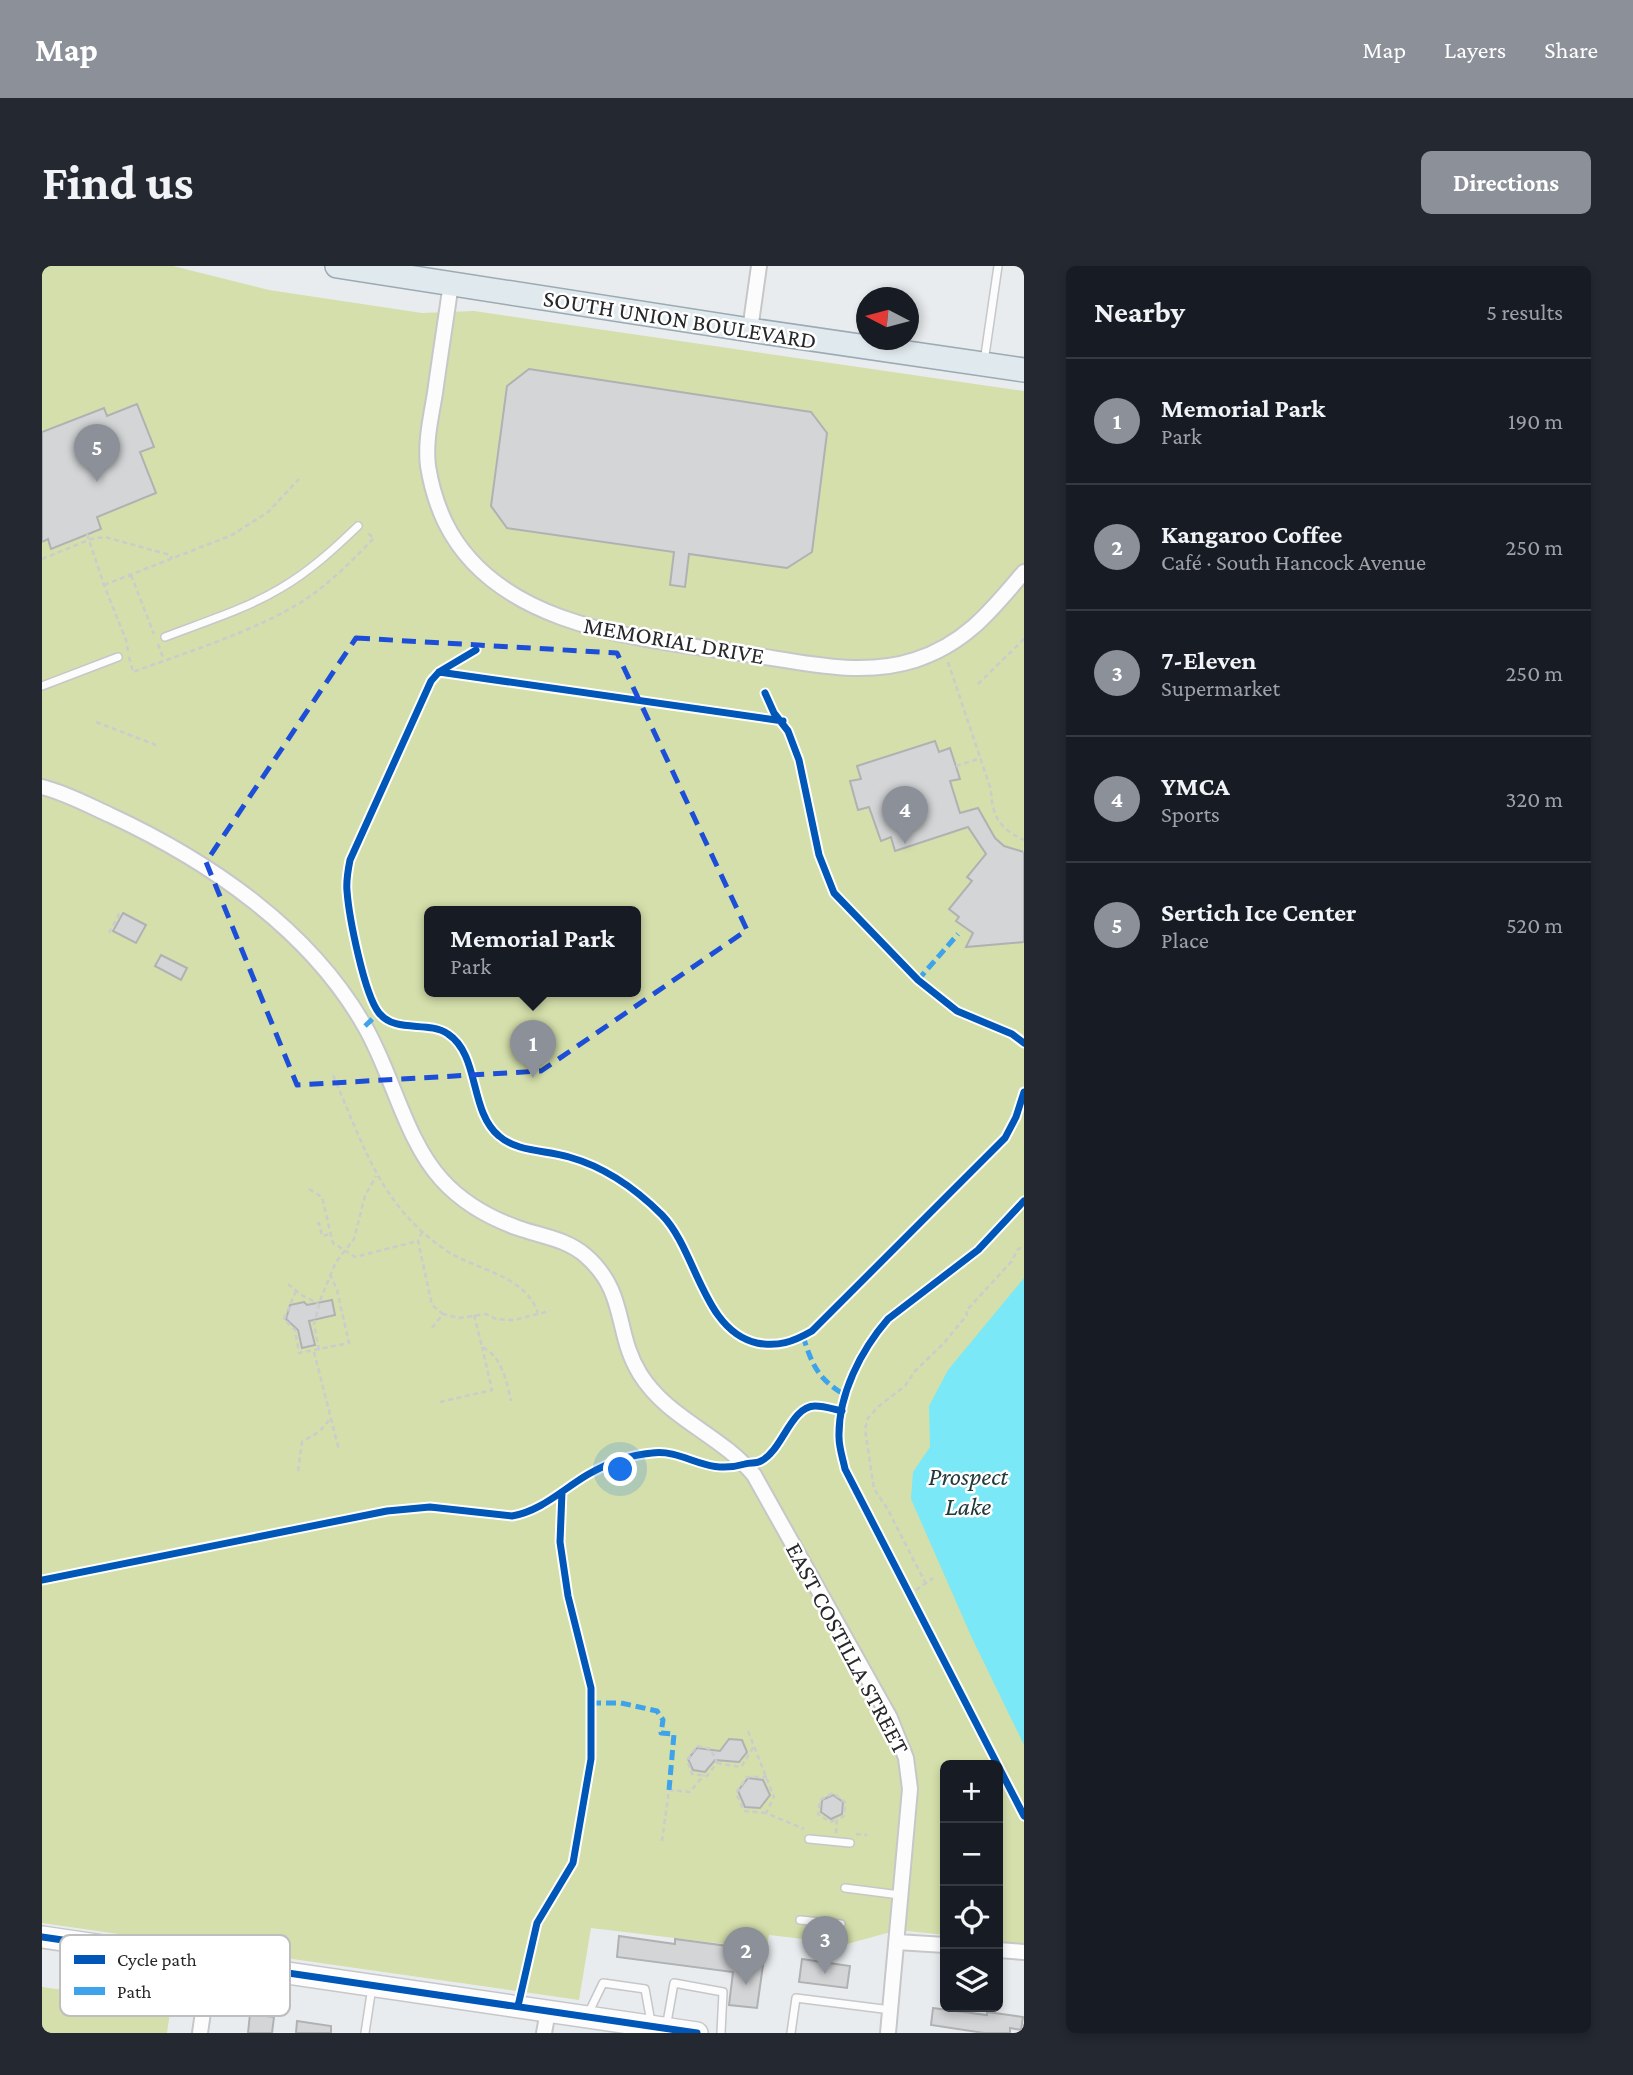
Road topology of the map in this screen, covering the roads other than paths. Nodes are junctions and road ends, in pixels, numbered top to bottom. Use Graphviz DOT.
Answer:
graph roads {
  1 [pos="337,266"];
  2 [pos="759,266"];
  3 [pos="998,266"];
  4 [pos="451,283"];
  5 [pos="750,330"];
  6 [pos="984,364"];
  7 [pos="1024,370"];
  8 [pos="358,526"];
  9 [pos="1024,572"];
  10 [pos="165,637"];
  11 [pos="118,657"];
  12 [pos="42,686"];
  13 [pos="42,787"];
  14 [pos="809,1839"];
  15 [pos="850,1843"];
  16 [pos="845,1888"];
  17 [pos="900,1895"];
  18 [pos="800,1920"];
  19 [pos="841,1924"];
  20 [pos="42,1937"];
  21 [pos="60,1940"];
  22 [pos="897,1942"];
  23 [pos="940,1945"];
  24 [pos="1003,1950"];
  25 [pos="1003,1951"];
  26 [pos="1024,1952"];
  27 [pos="1024,1962"];
  28 [pos="290,1974"];
  29 [pos="372,1986"];
  30 [pos="891,2010"];
  31 [pos="548,2011"];
  32 [pos="587,2017"];
  33 [pos="659,2027"];
  34 [pos="365,2033"];
  35 [pos="544,2033"];
  36 [pos="697,2033"];
  37 [pos="721,2033"];
  38 [pos="791,2033"];
  39 [pos="888,2033"];
  1 -- 4 [label="main road, SOUTH UNION BOULEVARD"];
  2 -- 5 [label="street"];
  3 -- 6 [label="lane"];
  4 -- 5 [label="main road, SOUTH UNION BOULEVARD"];
  4 -- 9 [label="street, MEMORIAL DRIVE"];
  5 -- 6 [label="main road, SOUTH UNION BOULEVARD"];
  6 -- 7 [label="main road, SOUTH UNION BOULEVARD"];
  8 -- 10 [label="lane"];
  11 -- 12 [label="lane"];
  13 -- 17 [label="street, EAST COSTILLA STREET"];
  14 -- 15 [label="lane"];
  16 -- 17 [label="lane"];
  17 -- 22 [label="street, EAST COSTILLA STREET"];
  18 -- 19 [label="lane"];
  20 -- 21 [label="main road"];
  22 -- 23 [label="street"];
  22 -- 30 [label="street, EAST COSTILLA STREET"];
  24 -- 26 [label="street"];
  25 -- 27 [label="lane"];
  28 -- 29 [label="main road"];
  29 -- 31 [label="main road"];
  29 -- 34 [label="lane"];
  30 -- 38 [label="lane"];
  30 -- 39 [label="street, EAST COSTILLA STREET"];
  31 -- 32 [label="main road"];
  31 -- 35 [label="street"];
  32 -- 33 [label="main road"];
  32 -- 33 [label="lane"];
  33 -- 36 [label="main road"];
  33 -- 37 [label="lane"];
}
